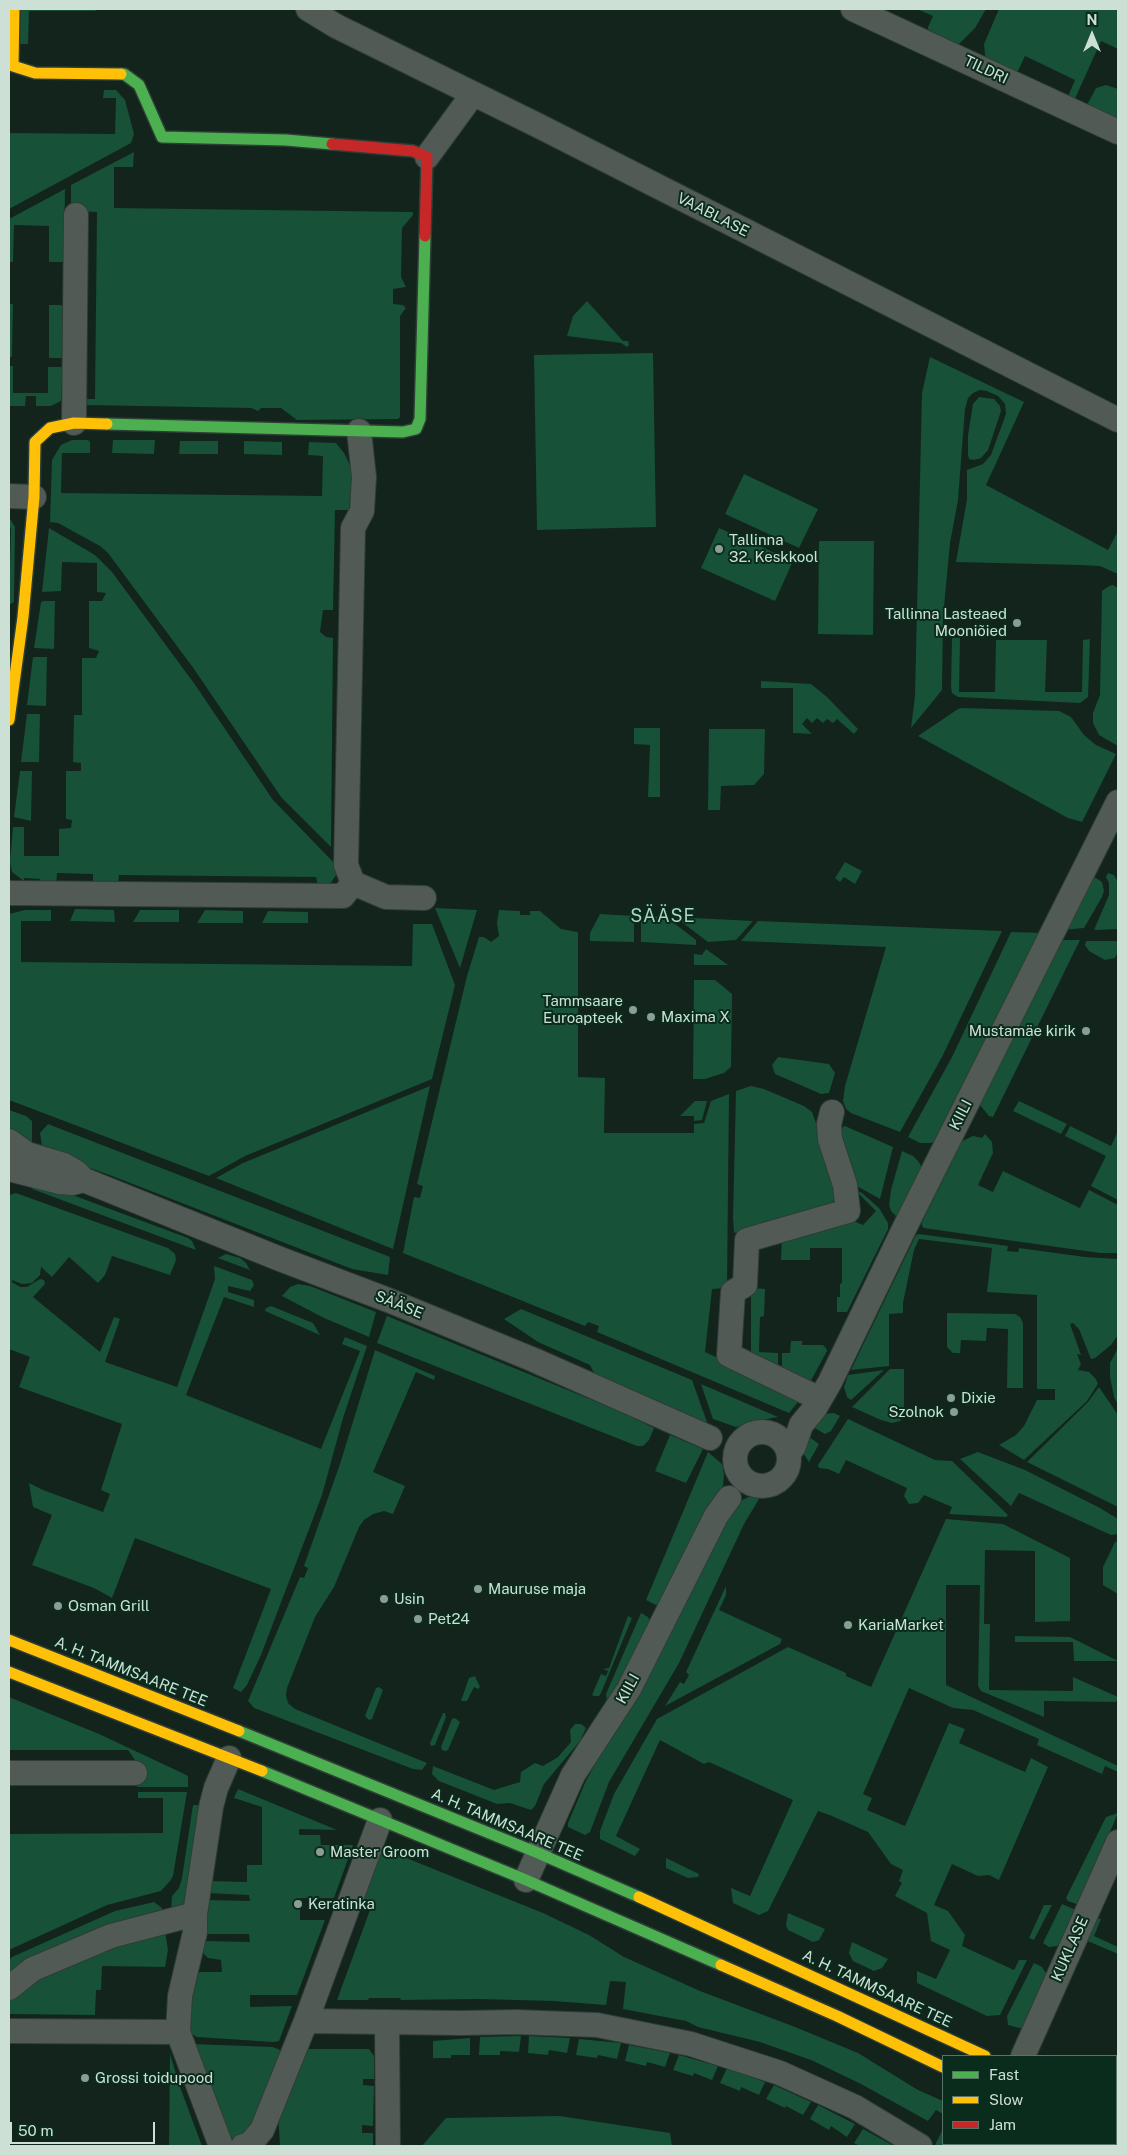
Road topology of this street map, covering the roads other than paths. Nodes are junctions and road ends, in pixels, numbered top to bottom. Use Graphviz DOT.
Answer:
graph roads {
  1 [pos="14,9"];
  2 [pos="308,9"];
  3 [pos="853,9"];
  4 [pos="11,66"];
  5 [pos="473,94"];
  6 [pos="1118,132"];
  7 [pos="427,157"];
  8 [pos="76,216"];
  9 [pos="1118,420"];
  10 [pos="74,423"];
  11 [pos="359,431"];
  12 [pos="9,496"];
  13 [pos="34,497"];
  14 [pos="9,720"];
  15 [pos="1118,802"];
  16 [pos="354,883"];
  17 [pos="9,892"];
  18 [pos="424,898"];
  19 [pos="832,1112"];
  20 [pos="9,1141"];
  21 [pos="9,1169"];
  22 [pos="84,1180"];
  23 [pos="820,1399"];
  24 [pos="801,1425"];
  25 [pos="757,1435"];
  26 [pos="710,1438"];
  27 [pos="789,1453"];
  28 [pos="735,1466"];
  29 [pos="759,1487"];
  30 [pos="729,1498"];
  31 [pos="9,1640"];
  32 [pos="9,1672"];
  33 [pos="229,1758"];
  34 [pos="9,1773"];
  35 [pos="135,1773"];
  36 [pos="380,1820"];
  37 [pos="1118,1842"];
  38 [pos="538,1853"];
  39 [pos="526,1880"];
  40 [pos="195,1914"];
  41 [pos="9,1988"];
  42 [pos="306,2021"];
  43 [pos="388,2022"];
  44 [pos="9,2031"];
  45 [pos="178,2032"];
  46 [pos="983,2055"];
  47 [pos="1023,2055"];
  48 [pos="942,2068"];
  49 [pos="221,2146"];
  50 [pos="243,2146"];
  51 [pos="388,2146"];
  52 [pos="920,2146"];
  1 -- 4 [label="main road"];
  2 -- 5 [label="street, VAABLASE"];
  3 -- 6 [label="street, TILDRI"];
  4 -- 7 [label="main road"];
  5 -- 7 [label="street"];
  5 -- 9 [label="street, VAABLASE"];
  7 -- 11 [label="main road"];
  8 -- 10 [label="street"];
  10 -- 11 [label="main road"];
  10 -- 13 [label="main road"];
  11 -- 16 [label="street"];
  12 -- 13 [label="street"];
  13 -- 14 [label="main road"];
  15 -- 23 [label="street, KIILI"];
  16 -- 17 [label="street"];
  16 -- 18 [label="street"];
  19 -- 23 [label="street"];
  20 -- 22 [label="street, SÄÄSE"];
  21 -- 22 [label="street, SÄÄSE"];
  22 -- 26 [label="street, SÄÄSE"];
  23 -- 24 [label="street, KIILI"];
  24 -- 25 [label="street"];
  24 -- 27 [label="street, KIILI"];
  25 -- 26 [label="street"];
  25 -- 27 [label="street"];
  25 -- 28 [label="street"];
  26 -- 28 [label="street"];
  27 -- 29 [label="street"];
  28 -- 29 [label="street"];
  28 -- 30 [label="street"];
  29 -- 30 [label="street"];
  30 -- 38 [label="street, KIILI"];
  31 -- 38 [label="main road, A. H. TAMMSAARE TEE"];
  32 -- 33 [label="main road"];
  33 -- 36 [label="main road"];
  33 -- 40 [label="street"];
  34 -- 35 [label="street"];
  36 -- 39 [label="main road"];
  36 -- 42 [label="street"];
  37 -- 47 [label="street, KUKLASE"];
  38 -- 39 [label="street, KIILI"];
  38 -- 46 [label="main road, A. H. TAMMSAARE TEE"];
  39 -- 48 [label="main road"];
  40 -- 41 [label="street"];
  40 -- 45 [label="street"];
  42 -- 43 [label="street"];
  42 -- 50 [label="street"];
  43 -- 51 [label="street"];
  43 -- 52 [label="street"];
  44 -- 45 [label="street"];
  45 -- 49 [label="street"];
}
